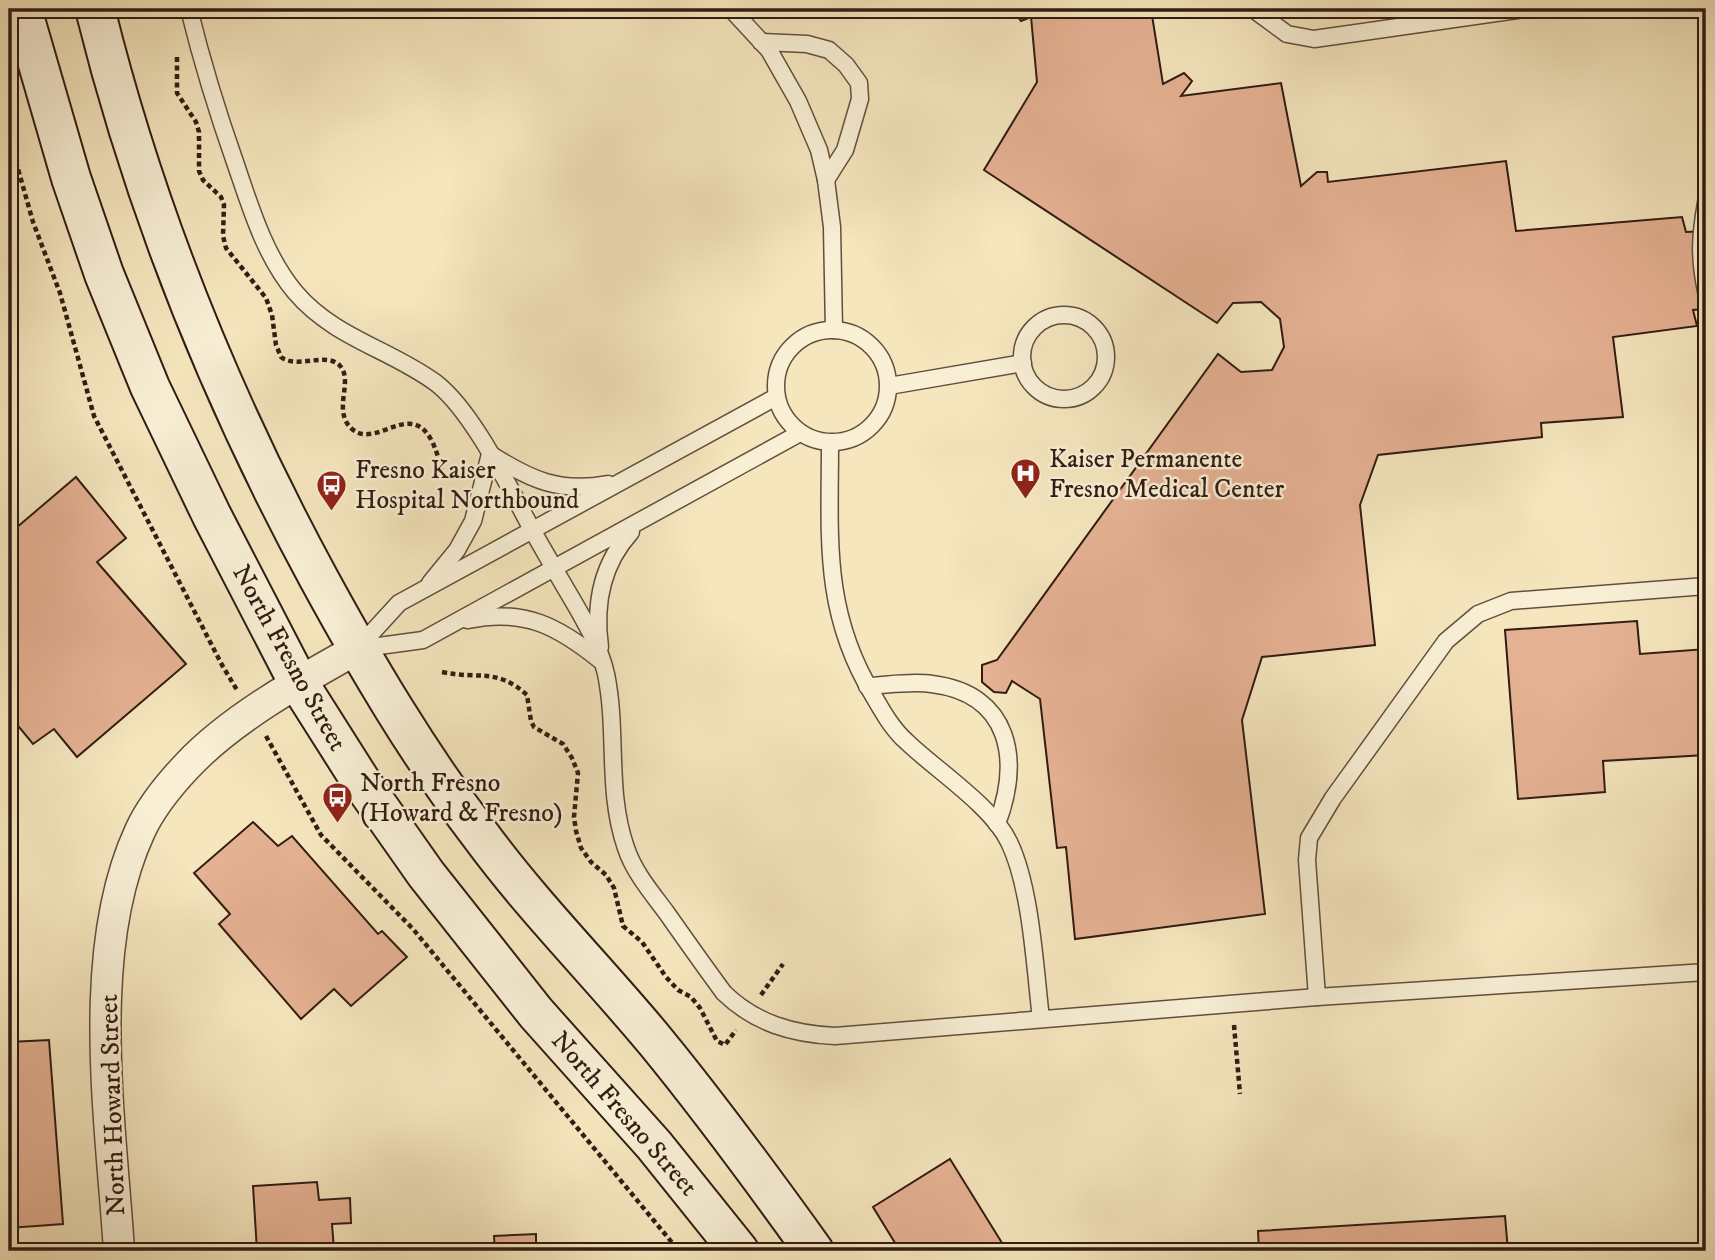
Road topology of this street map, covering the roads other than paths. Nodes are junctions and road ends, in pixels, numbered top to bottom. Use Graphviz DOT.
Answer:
graph roads {
  1 [pos="22,9"];
  2 [pos="95,9"];
  3 [pos="189,9"];
  4 [pos="731,9"];
  5 [pos="1253,9"];
  6 [pos="1524,9"];
  7 [pos="761,42"];
  8 [pos="826,180"];
  9 [pos="1706,202"];
  10 [pos="1706,291"];
  11 [pos="834,330"];
  12 [pos="1023,363"];
  13 [pos="889,386"];
  14 [pos="776,397"];
  15 [pos="800,433"];
  16 [pos="830,443"];
  17 [pos="490,454"];
  18 [pos="621,482"];
  19 [pos="643,521"];
  20 [pos="532,531"];
  21 [pos="554,568"];
  22 [pos="1706,586"];
  23 [pos="424,590"];
  24 [pos="446,627"];
  25 [pos="357,649"];
  26 [pos="602,661"];
  27 [pos="298,682"];
  28 [pos="867,686"];
  29 [pos="997,824"];
  30 [pos="1706,972"];
  31 [pos="1317,997"];
  32 [pos="1041,1019"];
  33 [pos="119,1251"];
  34 [pos="739,1251"];
  35 [pos="814,1251"];
  1 -- 27 [label="main road, North Fresno Street"];
  2 -- 25 [label="main road"];
  3 -- 17 [label="lane"];
  4 -- 7 [label="lane"];
  5 -- 6 [label="lane"];
  7 -- 8 [label="lane"];
  7 -- 8 [label="lane"];
  8 -- 11 [label="lane"];
  9 -- 10 [label="lane"];
  11 -- 13 [label="lane"];
  11 -- 14 [label="lane"];
  12 -- 12 [label="lane"];
  12 -- 13 [label="lane"];
  13 -- 16 [label="lane"];
  14 -- 15 [label="lane"];
  14 -- 18 [label="lane"];
  15 -- 16 [label="lane"];
  15 -- 19 [label="lane"];
  16 -- 28 [label="lane"];
  17 -- 18 [label="lane"];
  17 -- 20 [label="lane"];
  17 -- 23 [label="lane"];
  18 -- 20 [label="lane"];
  19 -- 21 [label="lane"];
  19 -- 26 [label="lane"];
  20 -- 21 [label="lane"];
  20 -- 23 [label="lane"];
  21 -- 24 [label="lane"];
  21 -- 26 [label="lane"];
  22 -- 31 [label="lane"];
  23 -- 25 [label="lane"];
  24 -- 25 [label="lane"];
  24 -- 26 [label="lane"];
  25 -- 27 [label="street, North Howard Street"];
  25 -- 35 [label="main road"];
  26 -- 32 [label="lane"];
  27 -- 33 [label="street, North Howard Street"];
  27 -- 34 [label="main road, North Fresno Street"];
  28 -- 29 [label="lane"];
  28 -- 29 [label="lane"];
  29 -- 32 [label="lane"];
  30 -- 31 [label="lane"];
  31 -- 32 [label="lane"];
}
